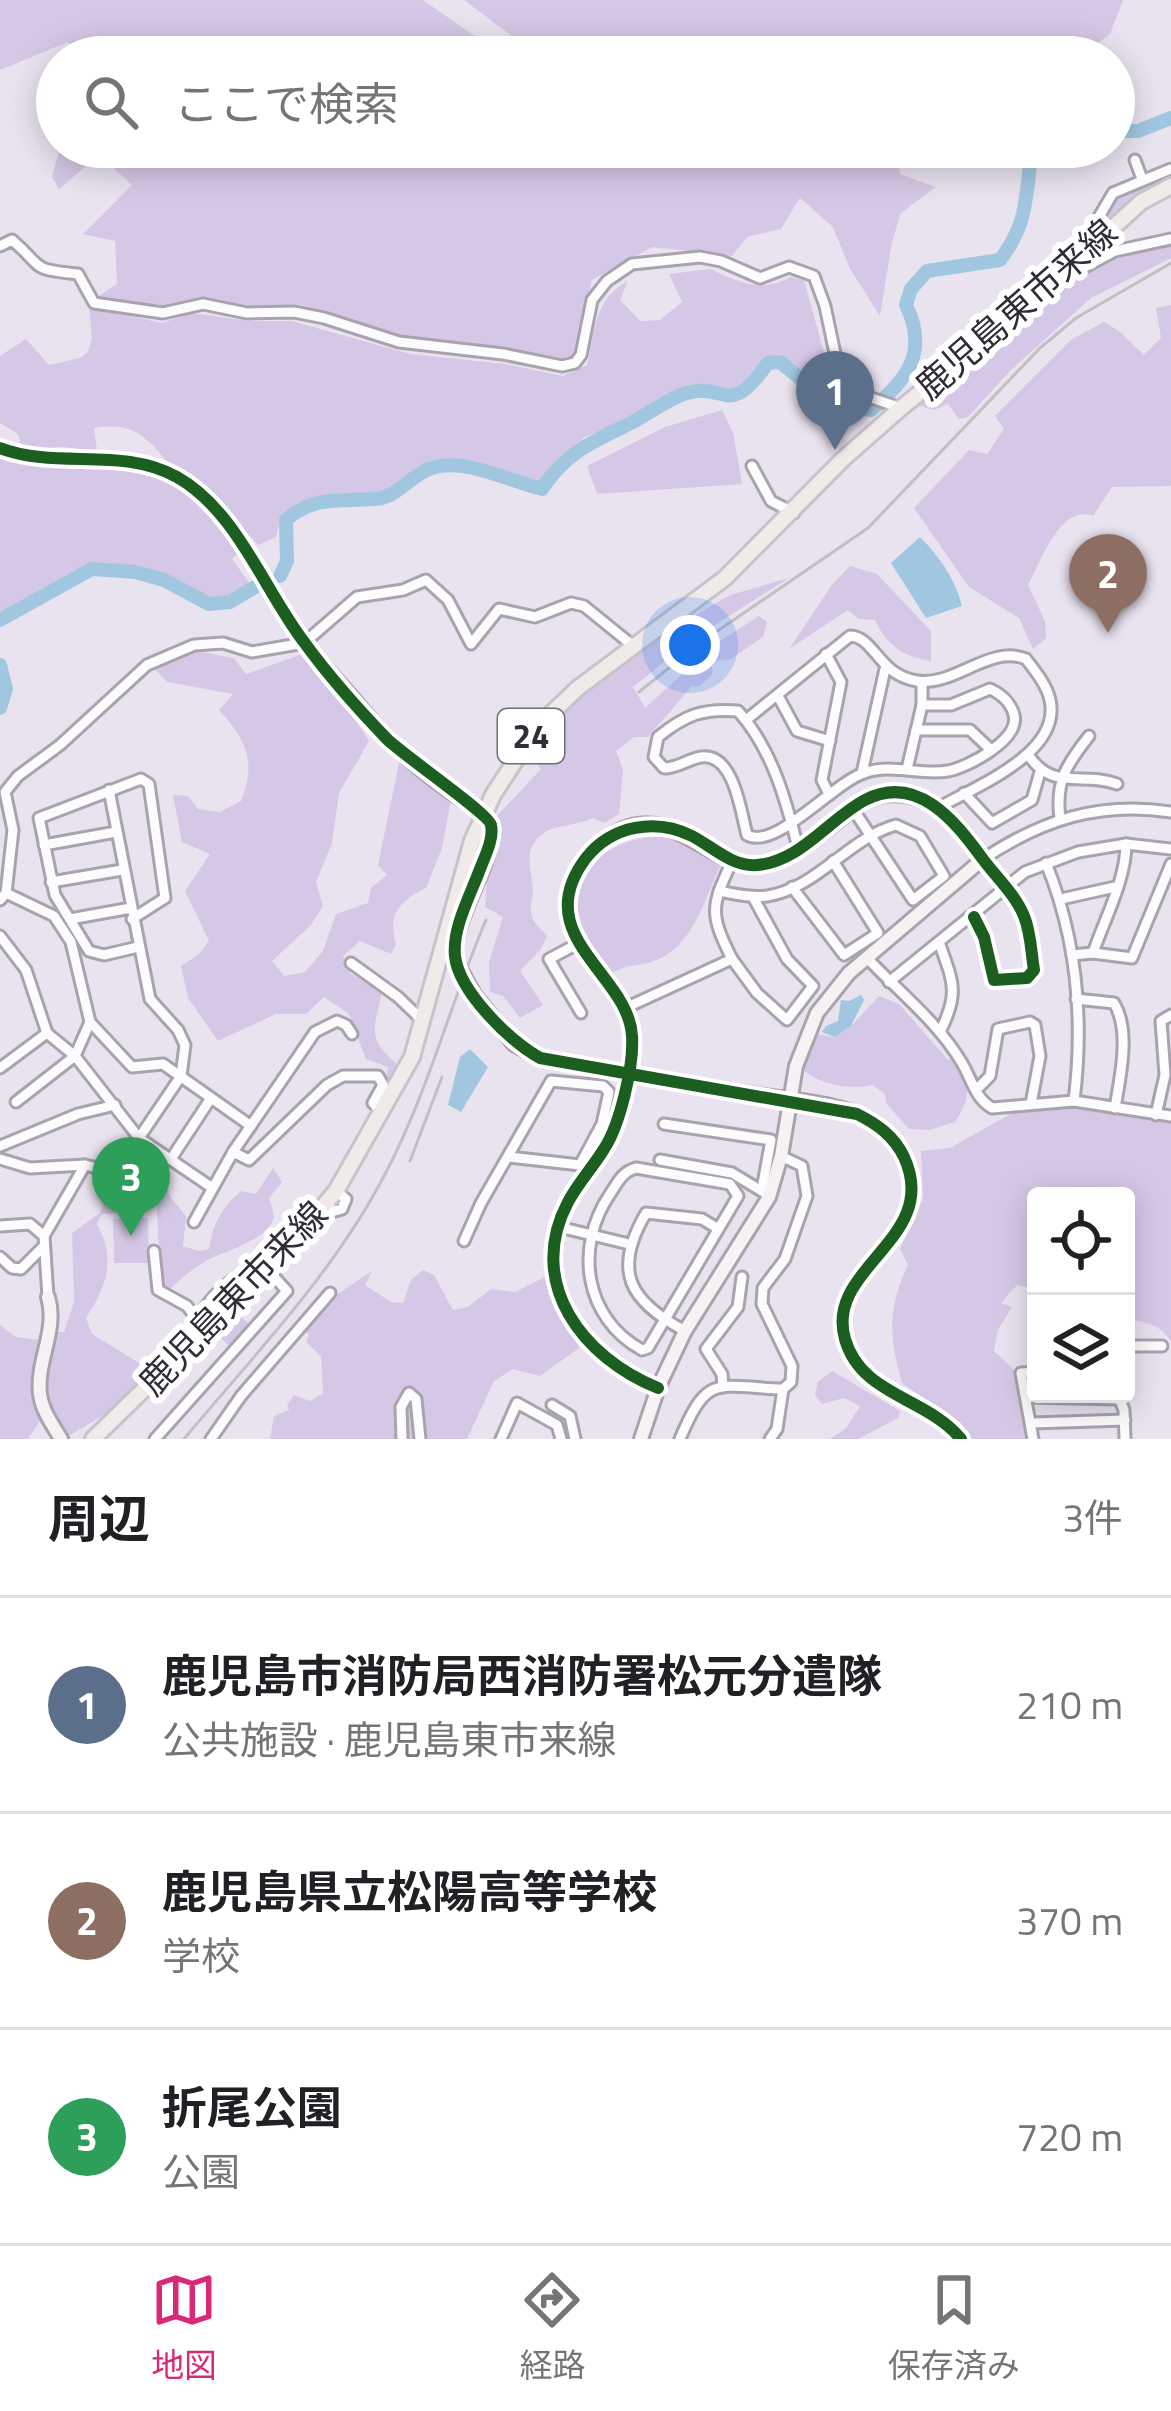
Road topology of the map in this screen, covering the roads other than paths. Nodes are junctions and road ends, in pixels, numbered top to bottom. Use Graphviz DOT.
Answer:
graph roads {
  1 [pos="1135,160"];
  2 [pos="1171,169"];
  3 [pos="1142,179"];
  4 [pos="1171,186"];
  5 [pos="1171,238"];
  6 [pos="0,246"];
  7 [pos="1089,248"];
  8 [pos="1068,268"];
  9 [pos="901,408"];
  10 [pos="0,448"];
  11 [pos="752,466"];
  12 [pos="794,513"];
  13 [pos="304,643"];
  14 [pos="632,646"];
  15 [pos="826,654"];
  16 [pos="885,669"];
  17 [pos="922,682"];
  18 [pos="778,696"];
  19 [pos="922,705"];
  20 [pos="746,720"];
  21 [pos="916,730"];
  22 [pos="1089,736"];
  23 [pos="830,741"];
  24 [pos="991,750"];
  25 [pos="1029,756"];
  26 [pos="907,769"];
  27 [pos="1040,772"];
  28 [pos="862,773"];
  29 [pos="1060,776"];
  30 [pos="1117,784"];
  31 [pos="109,790"];
  32 [pos="964,793"];
  33 [pos="829,794"];
  34 [pos="940,807"];
  35 [pos="853,808"];
  36 [pos="484,812"];
  37 [pos="1171,812"];
  38 [pos="1060,818"];
  39 [pos="791,822"];
  40 [pos="116,832"];
  41 [pos="871,835"];
  42 [pos="1126,844"];
  43 [pos="44,845"];
  44 [pos="798,848"];
  45 [pos="1171,848"];
  46 [pos="982,859"];
  47 [pos="732,861"];
  48 [pos="833,861"];
  49 [pos="1046,863"];
  50 [pos="1171,864"];
  51 [pos="122,870"];
  52 [pos="51,882"];
  53 [pos="792,887"];
  54 [pos="1115,887"];
  55 [pos="1007,888"];
  56 [pos="718,891"];
  57 [pos="2,897"];
  58 [pos="752,897"];
  59 [pos="1060,899"];
  60 [pos="131,913"];
  61 [pos="974,917"];
  62 [pos="70,919"];
  63 [pos="0,936"];
  64 [pos="940,942"];
  65 [pos="577,944"];
  66 [pos="137,947"];
  67 [pos="1093,953"];
  68 [pos="1072,955"];
  69 [pos="867,958"];
  70 [pos="732,959"];
  71 [pos="350,963"];
  72 [pos="889,982"];
  73 [pos="1076,999"];
  74 [pos="623,1009"];
  75 [pos="581,1013"];
  76 [pos="1171,1016"];
  77 [pos="423,1021"];
  78 [pos="90,1022"];
  79 [pos="940,1032"];
  80 [pos="47,1033"];
  81 [pos="352,1034"];
  82 [pos="75,1056"];
  83 [pos="0,1068"];
  84 [pos="627,1074"];
  85 [pos="1168,1075"];
  86 [pos="181,1076"];
  87 [pos="976,1090"];
  88 [pos="211,1098"];
  89 [pos="791,1100"];
  90 [pos="1074,1101"];
  91 [pos="16,1102"];
  92 [pos="1031,1104"];
  93 [pos="115,1105"];
  94 [pos="1115,1108"];
  95 [pos="383,1114"];
  96 [pos="1156,1115"];
  97 [pos="1171,1116"];
  98 [pos="664,1124"];
  99 [pos="250,1126"];
  100 [pos="139,1138"];
  101 [pos="149,1145"];
  102 [pos="0,1146"];
  103 [pos="233,1152"];
  104 [pos="782,1156"];
  105 [pos="509,1157"];
  106 [pos="0,1159"];
  107 [pos="171,1160"];
  108 [pos="659,1160"];
  109 [pos="85,1165"];
  110 [pos="583,1169"];
  111 [pos="212,1187"];
  112 [pos="765,1193"];
  113 [pos="194,1222"];
  114 [pos="0,1226"];
  115 [pos="559,1227"];
  116 [pos="717,1228"];
  117 [pos="590,1235"];
  118 [pos="44,1241"];
  119 [pos="464,1241"];
  120 [pos="629,1244"];
  121 [pos="154,1251"];
  122 [pos="0,1257"];
  123 [pos="263,1272"];
  124 [pos="742,1277"];
  125 [pos="330,1293"];
  126 [pos="48,1298"];
  127 [pos="197,1319"];
  128 [pos="663,1319"];
  129 [pos="685,1331"];
  130 [pos="192,1341"];
  131 [pos="1135,1346"];
  132 [pos="1162,1346"];
  133 [pos="1027,1372"];
  134 [pos="658,1388"];
  135 [pos="723,1388"];
  136 [pos="783,1389"];
  137 [pos="1026,1397"];
  138 [pos="1120,1403"];
  139 [pos="552,1405"];
  140 [pos="1125,1420"];
  141 [pos="1032,1423"];
  142 [pos="61,1439"];
  143 [pos="93,1439"];
  144 [pos="155,1439"];
  145 [pos="211,1439"];
  146 [pos="402,1439"];
  147 [pos="420,1439"];
  148 [pos="501,1439"];
  149 [pos="561,1439"];
  150 [pos="575,1439"];
  151 [pos="641,1439"];
  152 [pos="680,1439"];
  153 [pos="770,1439"];
  154 [pos="961,1439"];
  155 [pos="1033,1439"];
  156 [pos="1125,1439"];
  1 -- 3 [label="street"];
  2 -- 3 [label="street"];
  3 -- 7 [label="street"];
  4 -- 7 [label="main road, 鹿児島東市来線 / 24"];
  5 -- 8 [label="street"];
  6 -- 9 [label="street"];
  7 -- 8 [label="main road, 鹿児島東市来線 / 24"];
  8 -- 9 [label="main road, 鹿児島東市来線 / 24"];
  9 -- 12 [label="main road, 鹿児島東市来線 / 24"];
  10 -- 13 [label="street"];
  11 -- 12 [label="street"];
  12 -- 14 [label="main road, 鹿児島東市来線 / 24"];
  13 -- 14 [label="street"];
  13 -- 36 [label="street"];
  13 -- 57 [label="street"];
  14 -- 36 [label="main road, 鹿児島東市来線 / 24"];
  15 -- 16 [label="street"];
  15 -- 18 [label="street"];
  15 -- 23 [label="street"];
  16 -- 17 [label="street"];
  16 -- 28 [label="street"];
  17 -- 19 [label="street"];
  17 -- 25 [label="street"];
  18 -- 20 [label="street"];
  18 -- 23 [label="street"];
  19 -- 21 [label="street"];
  19 -- 24 [label="street"];
  20 -- 39 [label="street"];
  20 -- 39 [label="street"];
  21 -- 24 [label="street"];
  21 -- 26 [label="street"];
  22 -- 29 [label="street"];
  23 -- 33 [label="street"];
  24 -- 26 [label="street"];
  25 -- 27 [label="street"];
  25 -- 32 [label="street"];
  26 -- 28 [label="street"];
  27 -- 29 [label="street"];
  27 -- 32 [label="street"];
  28 -- 33 [label="street"];
  29 -- 30 [label="street"];
  29 -- 38 [label="street"];
  31 -- 40 [label="street"];
  31 -- 43 [label="street"];
  31 -- 60 [label="street"];
  32 -- 34 [label="street"];
  33 -- 39 [label="street"];
  34 -- 35 [label="street"];
  34 -- 46 [label="street"];
  35 -- 41 [label="street"];
  35 -- 44 [label="street"];
  36 -- 77 [label="main road, 鹿児島東市来線 / 24"];
  36 -- 84 [label="street, bridge"];
  37 -- 38 [label="street"];
  38 -- 46 [label="street"];
  39 -- 44 [label="street"];
  40 -- 43 [label="street"];
  40 -- 51 [label="street"];
  41 -- 41 [label="street"];
  41 -- 48 [label="street"];
  42 -- 45 [label="street"];
  42 -- 49 [label="street"];
  42 -- 54 [label="street"];
  43 -- 52 [label="street"];
  44 -- 47 [label="street"];
  46 -- 55 [label="street"];
  46 -- 69 [label="street"];
  47 -- 56 [label="street"];
  47 -- 65 [label="street"];
  48 -- 53 [label="street"];
  48 -- 53 [label="street"];
  49 -- 55 [label="street"];
  49 -- 59 [label="street"];
  50 -- 67 [label="street"];
  51 -- 52 [label="street"];
  51 -- 60 [label="street"];
  52 -- 62 [label="street"];
  53 -- 58 [label="street"];
  54 -- 59 [label="street"];
  54 -- 67 [label="street"];
  55 -- 61 [label="street"];
  55 -- 61 [label="street"];
  56 -- 58 [label="street"];
  56 -- 70 [label="street"];
  57 -- 78 [label="street"];
  58 -- 70 [label="street"];
  59 -- 68 [label="street"];
  60 -- 62 [label="street"];
  60 -- 66 [label="street"];
  61 -- 64 [label="street"];
  62 -- 66 [label="street"];
  63 -- 80 [label="street"];
  64 -- 72 [label="street"];
  64 -- 79 [label="street"];
  65 -- 74 [label="street"];
  65 -- 75 [label="street"];
  66 -- 86 [label="street"];
  67 -- 68 [label="street"];
  68 -- 73 [label="street"];
  69 -- 72 [label="street"];
  69 -- 89 [label="street"];
  70 -- 74 [label="street"];
  71 -- 77 [label="street"];
  72 -- 79 [label="street"];
  73 -- 90 [label="street"];
  73 -- 94 [label="street"];
  74 -- 84 [label="street"];
  76 -- 85 [label="street"];
  77 -- 95 [label="main road, 鹿児島東市来線 / 24"];
  78 -- 82 [label="street"];
  78 -- 86 [label="street"];
  79 -- 87 [label="street"];
  80 -- 82 [label="street"];
  80 -- 83 [label="street"];
  81 -- 99 [label="street"];
  82 -- 91 [label="street"];
  82 -- 93 [label="street"];
  84 -- 89 [label="street"];
  84 -- 110 [label="street"];
  85 -- 96 [label="street"];
  86 -- 88 [label="street"];
  86 -- 100 [label="street"];
  87 -- 92 [label="street"];
  87 -- 92 [label="street"];
  88 -- 99 [label="street"];
  88 -- 107 [label="street"];
  89 -- 104 [label="street"];
  89 -- 154 [label="street"];
  90 -- 92 [label="street"];
  90 -- 94 [label="street"];
  93 -- 100 [label="street"];
  93 -- 102 [label="street"];
  94 -- 96 [label="street"];
  95 -- 103 [label="street"];
  95 -- 123 [label="main road, 鹿児島東市来線 / 24"];
  96 -- 97 [label="street"];
  98 -- 112 [label="street"];
  99 -- 103 [label="street"];
  100 -- 101 [label="street"];
  101 -- 107 [label="street"];
  101 -- 109 [label="street"];
  103 -- 111 [label="street"];
  104 -- 112 [label="street"];
  104 -- 136 [label="street"];
  105 -- 110 [label="street"];
  105 -- 110 [label="street"];
  105 -- 119 [label="street"];
  106 -- 109 [label="street"];
  107 -- 111 [label="street"];
  108 -- 112 [label="street"];
  109 -- 118 [label="street"];
  110 -- 115 [label="street"];
  111 -- 113 [label="street"];
  112 -- 129 [label="street"];
  114 -- 118 [label="street"];
  115 -- 117 [label="street"];
  115 -- 134 [label="street"];
  116 -- 117 [label="street"];
  116 -- 120 [label="street"];
  116 -- 128 [label="street"];
  117 -- 120 [label="street"];
  117 -- 128 [label="street"];
  118 -- 122 [label="street"];
  118 -- 126 [label="street"];
  120 -- 128 [label="street"];
  121 -- 127 [label="street"];
  123 -- 127 [label="street"];
  123 -- 130 [label="main road, 鹿児島東市来線 / 24"];
  123 -- 144 [label="street"];
  124 -- 135 [label="street"];
  125 -- 145 [label="street"];
  126 -- 142 [label="street"];
  127 -- 130 [label="street"];
  128 -- 129 [label="street"];
  129 -- 134 [label="street"];
  130 -- 143 [label="main road, 鹿児島東市来線 / 24"];
  131 -- 132 [label="street"];
  133 -- 137 [label="street"];
  134 -- 151 [label="street"];
  135 -- 136 [label="street"];
  135 -- 152 [label="street"];
  136 -- 153 [label="street"];
  137 -- 141 [label="street"];
  138 -- 140 [label="street"];
  139 -- 150 [label="street"];
  140 -- 141 [label="street"];
  140 -- 156 [label="street"];
  141 -- 155 [label="street"];
  146 -- 147 [label="street"];
  148 -- 149 [label="street"];
}
